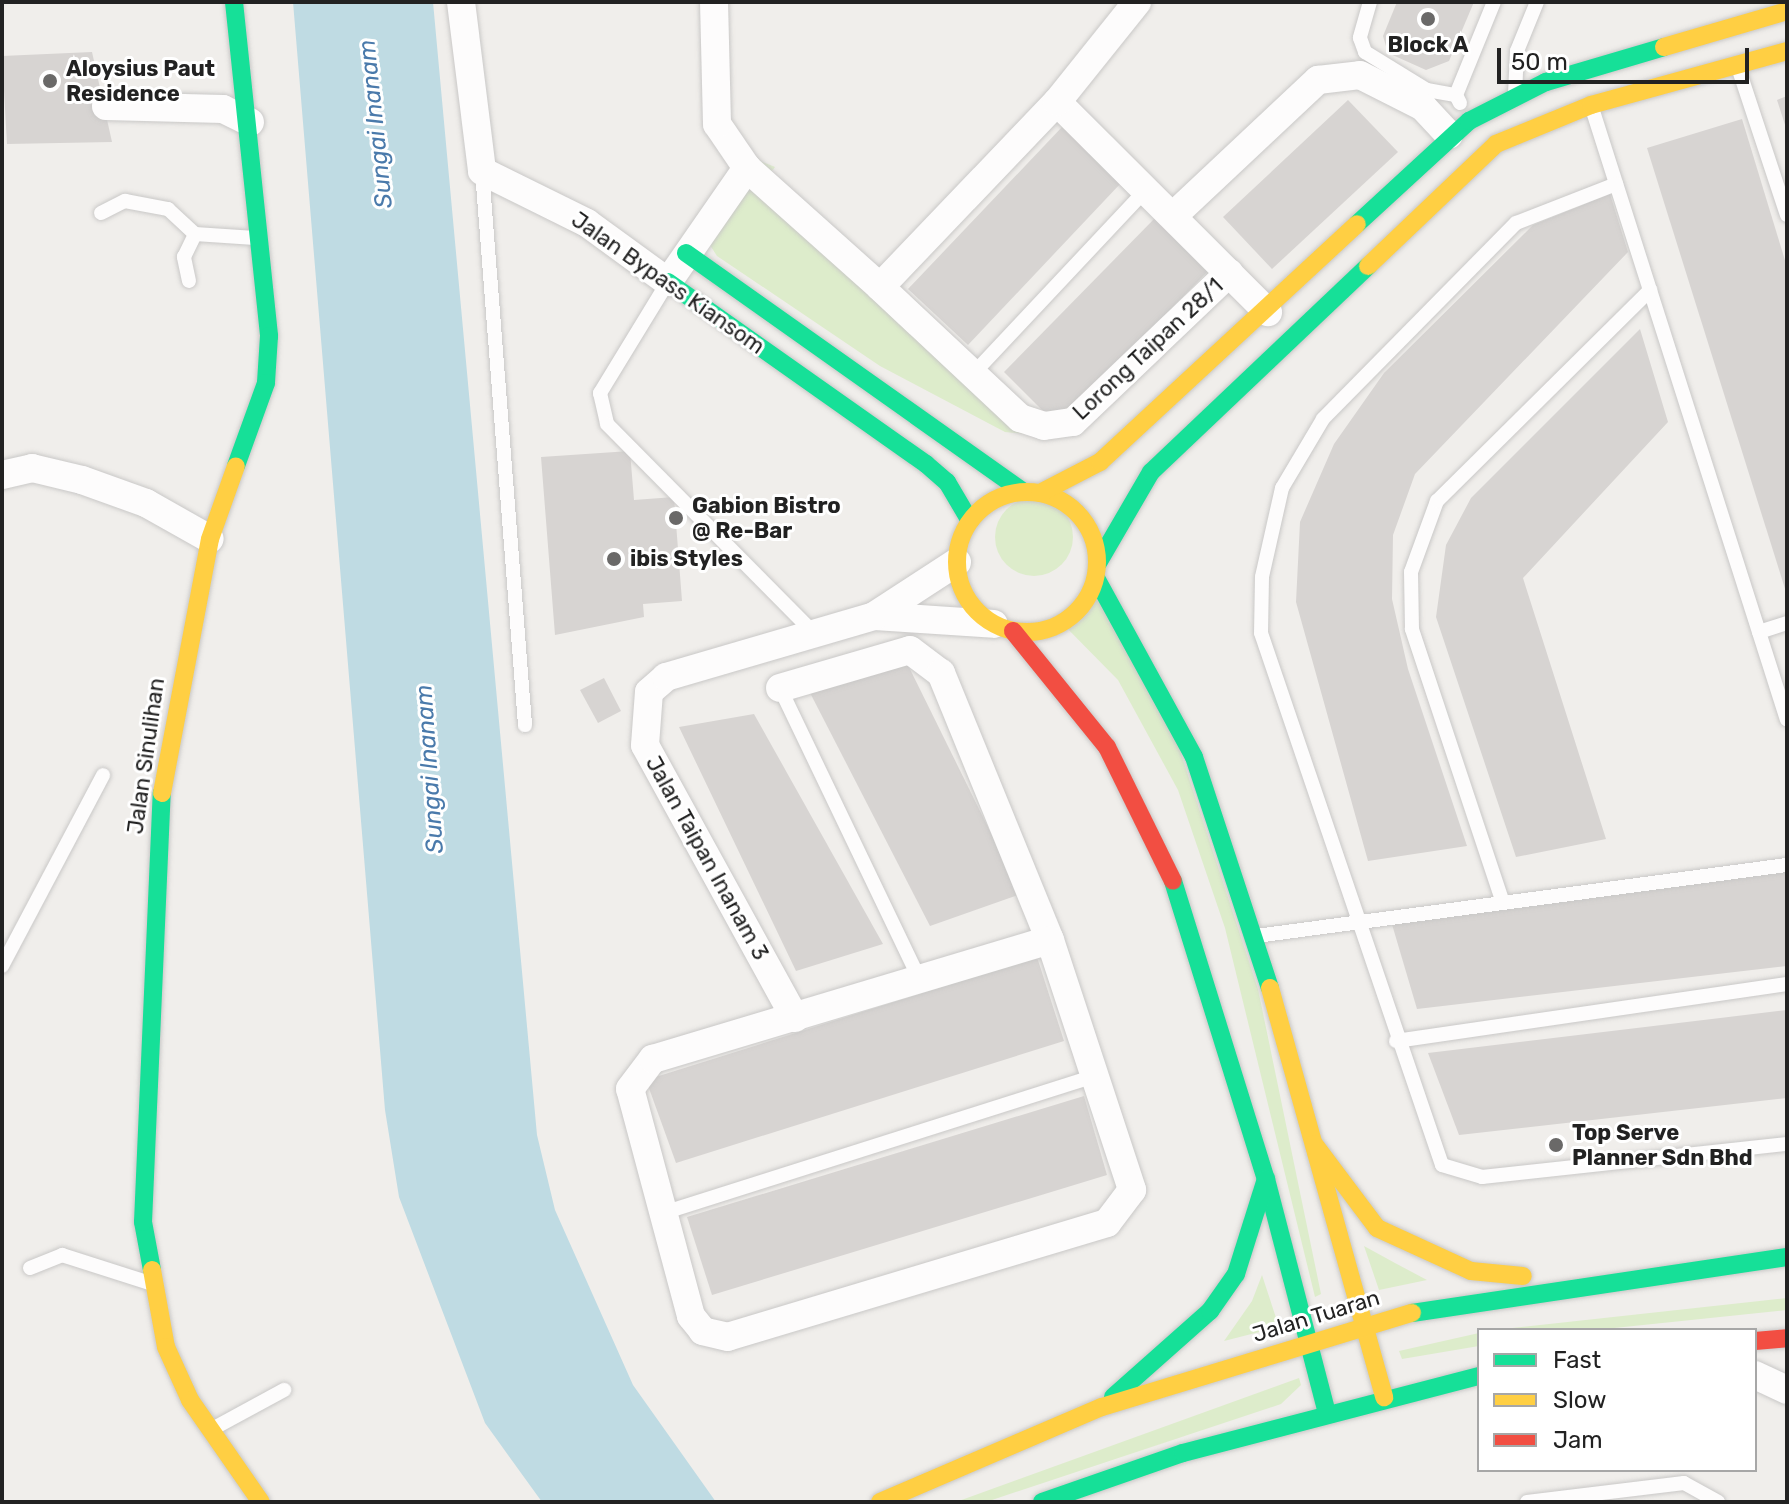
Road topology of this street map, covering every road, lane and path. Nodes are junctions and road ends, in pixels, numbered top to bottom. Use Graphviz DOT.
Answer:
graph roads {
  1 [pos="234,2"];
  2 [pos="461,2"];
  3 [pos="714,2"];
  4 [pos="1137,2"];
  5 [pos="1370,2"];
  6 [pos="1494,2"];
  7 [pos="1537,2"];
  8 [pos="1728,2"];
  9 [pos="1787,11"];
  10 [pos="1736,27"];
  11 [pos="1787,51"];
  12 [pos="1737,65"];
  13 [pos="1456,95"];
  14 [pos="1515,96"];
  15 [pos="1057,102"];
  16 [pos="1591,105"];
  17 [pos="106,106"];
  18 [pos="250,122"];
  19 [pos="1459,128"];
  20 [pos="747,168"];
  21 [pos="482,171"];
  22 [pos="1616,184"];
  23 [pos="1146,190"];
  24 [pos="101,213"];
  25 [pos="1787,215"];
  26 [pos="1173,216"];
  27 [pos="195,234"];
  28 [pos="255,238"];
  29 [pos="686,253"];
  30 [pos="1229,273"];
  31 [pos="189,281"];
  32 [pos="668,282"];
  33 [pos="880,287"];
  34 [pos="1650,290"];
  35 [pos="1268,312"];
  36 [pos="973,374"];
  37 [pos="2,475"];
  38 [pos="1031,493"];
  39 [pos="970,521"];
  40 [pos="210,539"];
  41 [pos="957,562"];
  42 [pos="1097,570"];
  43 [pos="874,616"];
  44 [pos="1787,623"];
  45 [pos="1004,628"];
  46 [pos="813,632"];
  47 [pos="1759,632"];
  48 [pos="780,688"];
  49 [pos="1787,720"];
  50 [pos="525,725"];
  51 [pos="103,775"];
  52 [pos="1787,865"];
  53 [pos="1503,903"];
  54 [pos="1362,922"];
  55 [pos="1255,936"];
  56 [pos="1050,940"];
  57 [pos="2,966"];
  58 [pos="920,980"];
  59 [pos="1787,984"];
  60 [pos="795,1018"];
  61 [pos="1396,1041"];
  62 [pos="1095,1076"];
  63 [pos="1314,1144"];
  64 [pos="1787,1144"];
  65 [pos="1266,1179"];
  66 [pos="663,1213"];
  67 [pos="1787,1257"];
  68 [pos="30,1268"];
  69 [pos="1577,1281"];
  70 [pos="154,1285"];
  71 [pos="1365,1326"];
  72 [pos="1787,1338"];
  73 [pos="1757,1341"];
  74 [pos="1308,1342"];
  75 [pos="1477,1376"];
  76 [pos="1757,1376"];
  77 [pos="284,1390"];
  78 [pos="1787,1390"];
  79 [pos="1384,1397"];
  80 [pos="1102,1407"];
  81 [pos="1327,1413"];
  82 [pos="210,1430"];
  83 [pos="261,1502"];
  84 [pos="880,1502"];
  85 [pos="1042,1502"];
  86 [pos="1527,1502"];
  87 [pos="1718,1502"];
  1 -- 18 [label="street, Jalan Sinulihan"];
  2 -- 21 [label="street"];
  3 -- 20 [label="street, Lorong Taipan 28/1"];
  4 -- 15 [label="street"];
  5 -- 13 [label="lane"];
  6 -- 13 [label="lane"];
  7 -- 14 [label="lane"];
  8 -- 10 [label="lane"];
  9 -- 10 [label="street"];
  10 -- 14 [label="street"];
  11 -- 12 [label="street"];
  12 -- 16 [label="street"];
  12 -- 25 [label="lane"];
  13 -- 19 [label="lane"];
  14 -- 19 [label="street"];
  15 -- 23 [label="street"];
  15 -- 33 [label="street"];
  16 -- 22 [label="lane"];
  16 -- 42 [label="street"];
  17 -- 18 [label="street"];
  18 -- 28 [label="street, Jalan Sinulihan"];
  19 -- 26 [label="street"];
  19 -- 35 [label="street"];
  20 -- 29 [label="street"];
  20 -- 33 [label="street, Lorong Taipan 28/1"];
  21 -- 32 [label="street, Jalan Bypass Kiansom"];
  21 -- 50 [label="lane"];
  22 -- 34 [label="lane"];
  22 -- 54 [label="lane"];
  23 -- 26 [label="street"];
  23 -- 36 [label="lane"];
  24 -- 27 [label="lane"];
  26 -- 30 [label="street"];
  27 -- 28 [label="lane"];
  27 -- 31 [label="lane"];
  28 -- 40 [label="street, Jalan Sinulihan"];
  29 -- 32 [label="street"];
  29 -- 38 [label="street"];
  30 -- 35 [label="street"];
  30 -- 36 [label="street, Lorong Taipan 28/1"];
  32 -- 39 [label="street, Jalan Bypass Kiansom"];
  32 -- 46 [label="lane"];
  33 -- 36 [label="street, Lorong Taipan 28/1"];
  34 -- 47 [label="lane"];
  34 -- 53 [label="lane"];
  35 -- 38 [label="street"];
  37 -- 40 [label="street"];
  38 -- 39 [label="street"];
  38 -- 42 [label="street"];
  39 -- 41 [label="street"];
  40 -- 70 [label="street, Jalan Sinulihan"];
  41 -- 43 [label="street, Jalan Taipan Inanam 3"];
  41 -- 45 [label="street"];
  42 -- 45 [label="street"];
  42 -- 55 [label="street"];
  43 -- 45 [label="street, Jalan Taipan Inanam 3"];
  43 -- 46 [label="street, Jalan Taipan Inanam 3"];
  44 -- 47 [label="lane"];
  45 -- 65 [label="street"];
  46 -- 60 [label="street, Jalan Taipan Inanam 3"];
  47 -- 49 [label="lane"];
  48 -- 56 [label="street"];
  48 -- 58 [label="lane"];
  51 -- 57 [label="lane"];
  52 -- 53 [label="lane"];
  53 -- 54 [label="lane"];
  54 -- 55 [label="lane"];
  54 -- 61 [label="lane"];
  55 -- 63 [label="street"];
  56 -- 58 [label="street"];
  56 -- 62 [label="street"];
  58 -- 60 [label="street"];
  59 -- 61 [label="lane"];
  60 -- 66 [label="street"];
  61 -- 64 [label="lane"];
  62 -- 66 [label="lane"];
  62 -- 66 [label="street"];
  63 -- 69 [label="street"];
  63 -- 71 [label="street"];
  65 -- 74 [label="street"];
  65 -- 80 [label="street"];
  67 -- 69 [label="street, Jalan Tuaran"];
  68 -- 70 [label="lane"];
  69 -- 71 [label="street, Jalan Tuaran"];
  70 -- 82 [label="street, Jalan Sinulihan"];
  71 -- 74 [label="street, Jalan Tuaran"];
  71 -- 79 [label="street"];
  72 -- 73 [label="street"];
  74 -- 80 [label="street, Jalan Tuaran"];
  74 -- 81 [label="street"];
  75 -- 79 [label="street"];
  76 -- 78 [label="street"];
  77 -- 82 [label="lane"];
  79 -- 81 [label="street"];
  80 -- 84 [label="street, Jalan Tuaran"];
  81 -- 85 [label="street"];
  82 -- 83 [label="street, Jalan Sinulihan"];
  86 -- 87 [label="lane"];
}
